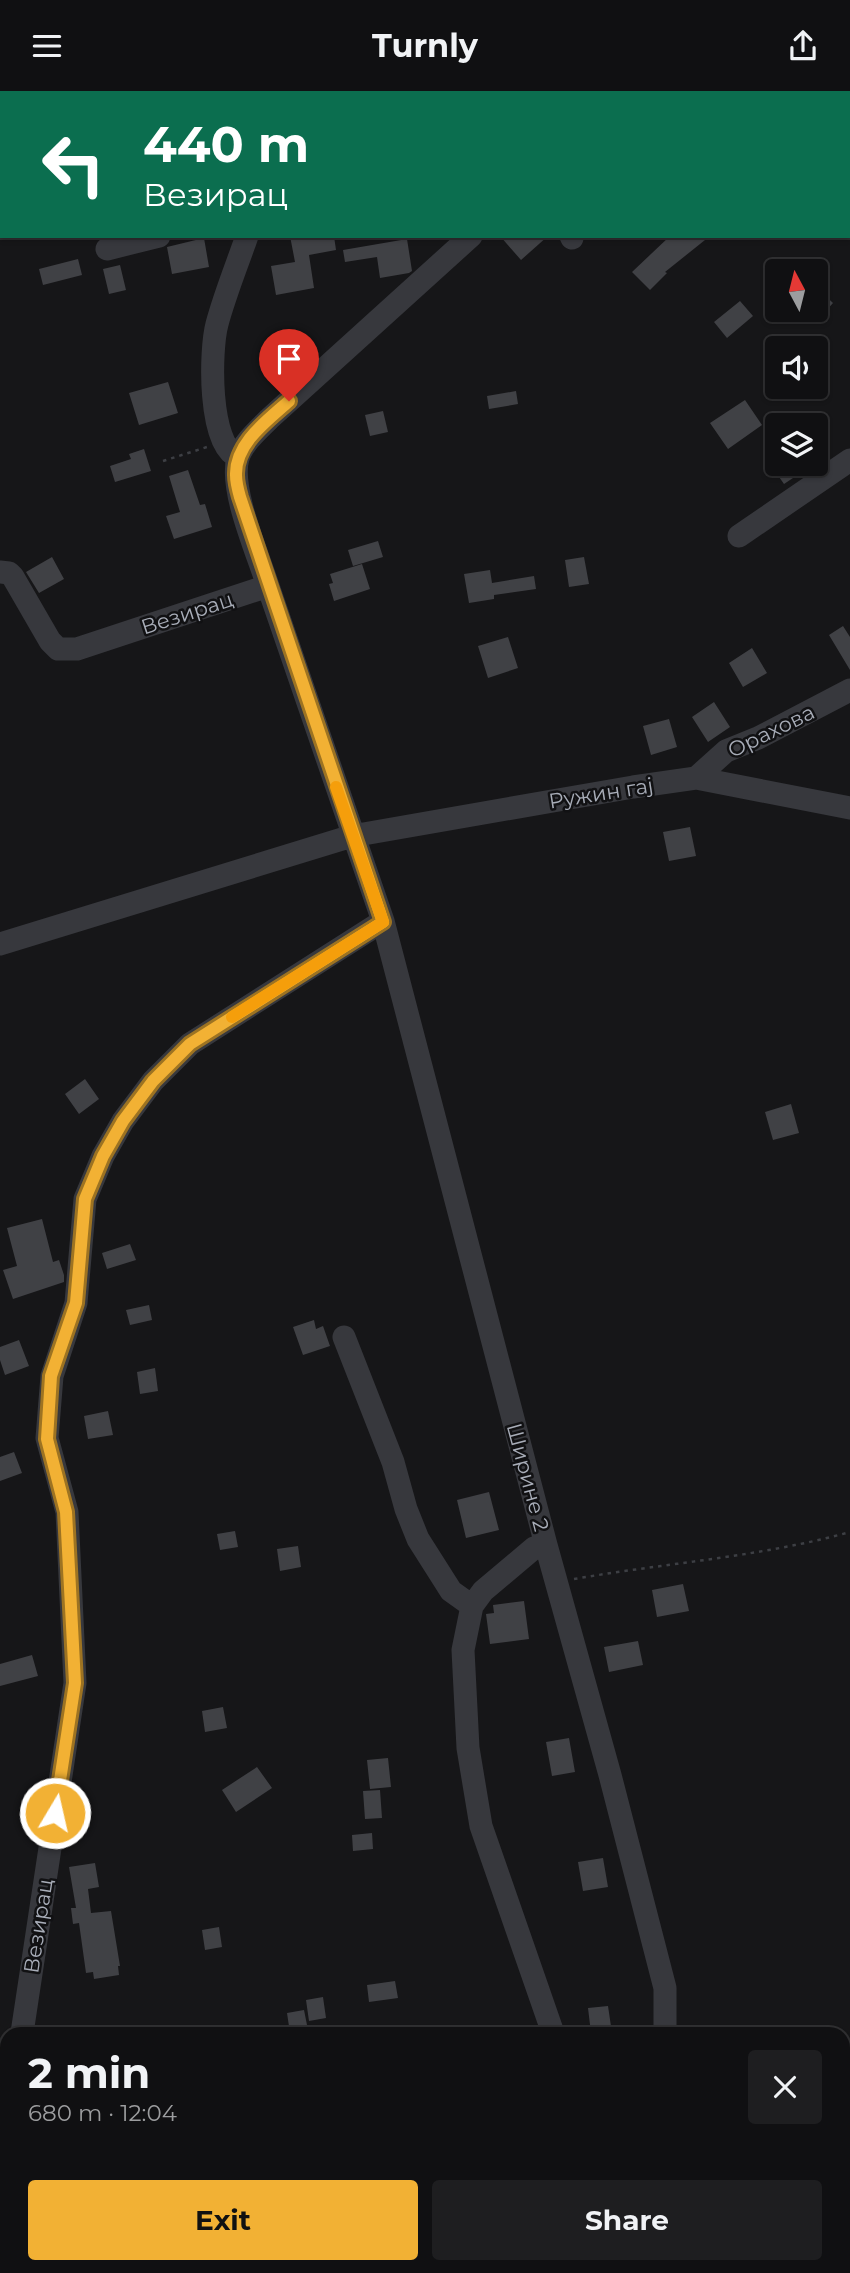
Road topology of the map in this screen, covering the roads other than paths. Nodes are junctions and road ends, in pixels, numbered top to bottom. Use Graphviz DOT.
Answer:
graph roads {
  1 [pos="151,238"];
  2 [pos="246,238"];
  3 [pos="469,238"];
  4 [pos="107,249"];
  5 [pos="231,449"];
  6 [pos="850,460"];
  7 [pos="739,536"];
  8 [pos="3,566"];
  9 [pos="268,586"];
  10 [pos="850,690"];
  11 [pos="696,778"];
  12 [pos="850,808"];
  13 [pos="352,836"];
  14 [pos="383,922"];
  15 [pos="0,944"];
  16 [pos="344,1337"];
  17 [pos="546,1545"];
  18 [pos="472,1606"];
  19 [pos="23,2027"];
  20 [pos="551,2027"];
  21 [pos="665,2027"];
  1 -- 4 [label="street"];
  2 -- 5 [label="street"];
  3 -- 5 [label="street"];
  5 -- 9 [label="street"];
  6 -- 7 [label="street"];
  8 -- 9 [label="street, Везирац"];
  9 -- 13 [label="street"];
  10 -- 11 [label="street, Орахова"];
  11 -- 12 [label="street, Ружин гај"];
  11 -- 13 [label="street, Ружин гај"];
  13 -- 14 [label="street"];
  13 -- 15 [label="street, Ружин гај"];
  14 -- 17 [label="street, Ширине 2"];
  14 -- 19 [label="street, Везирац"];
  16 -- 18 [label="street"];
  17 -- 18 [label="street"];
  17 -- 21 [label="street, Ширине 2"];
  18 -- 20 [label="street"];
}
